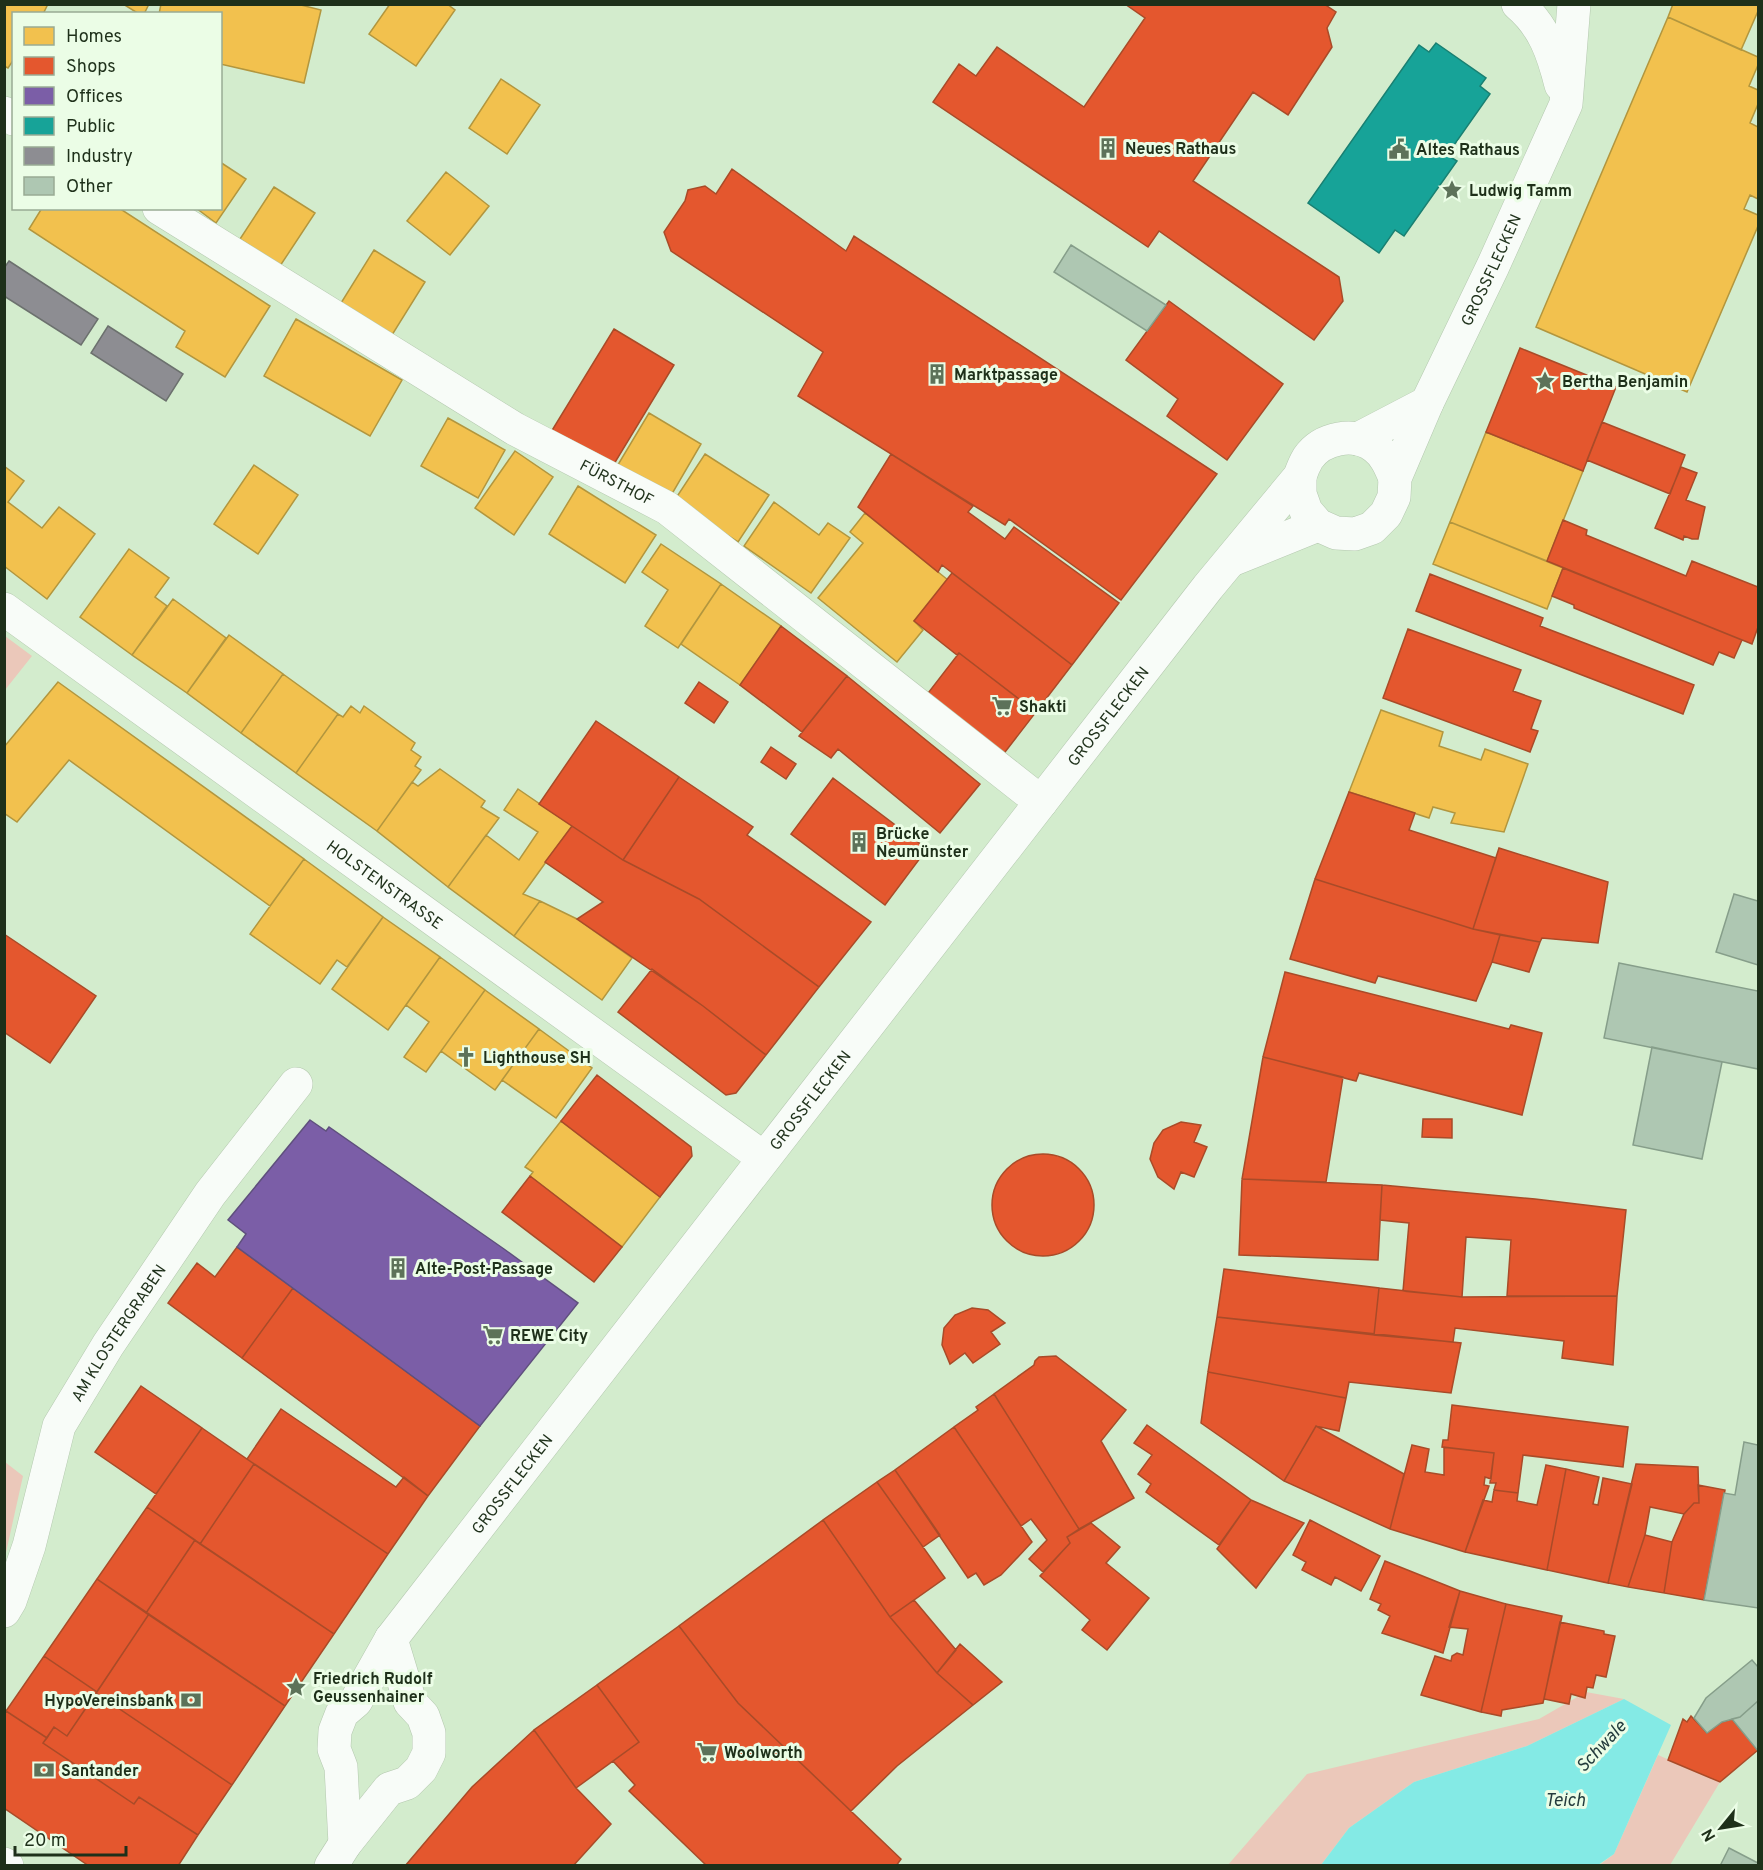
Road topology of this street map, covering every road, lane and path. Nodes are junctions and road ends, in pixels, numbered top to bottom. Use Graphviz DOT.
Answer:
graph roads {
  1 [pos="1518,4"];
  2 [pos="1574,4"];
  3 [pos="1566,104"];
  4 [pos="162,210"];
  5 [pos="1427,403"];
  6 [pos="1358,439"];
  7 [pos="1300,476"];
  8 [pos="1395,478"];
  9 [pos="1318,525"];
  10 [pos="1229,561"];
  11 [pos="4,609"];
  12 [pos="1041,802"];
  13 [pos="296,1084"];
  14 [pos="764,1158"];
  15 [pos="4,1611"];
  16 [pos="391,1639"];
  17 [pos="356,1701"];
  18 [pos="410,1702"];
  19 [pos="341,1767"];
  20 [pos="389,1789"];
  21 [pos="338,1855"];
  1 -- 3 [label="street"];
  2 -- 3 [label="street, GROSSFLECKEN"];
  3 -- 5 [label="street, GROSSFLECKEN"];
  4 -- 12 [label="street, FÜRSTHOF"];
  5 -- 6 [label="street, GROSSFLECKEN"];
  5 -- 8 [label="street, GROSSFLECKEN"];
  6 -- 7 [label="street, GROSSFLECKEN"];
  6 -- 8 [label="street"];
  7 -- 9 [label="street"];
  7 -- 10 [label="street, GROSSFLECKEN"];
  8 -- 9 [label="street, GROSSFLECKEN"];
  9 -- 10 [label="street"];
  10 -- 12 [label="street, GROSSFLECKEN"];
  11 -- 14 [label="street, HOLSTENSTRASSE"];
  12 -- 14 [label="street, GROSSFLECKEN"];
  13 -- 15 [label="street, AM KLOSTERGRABEN"];
  14 -- 16 [label="street, GROSSFLECKEN"];
  16 -- 17 [label="street, GROSSFLECKEN"];
  16 -- 18 [label="street, GROSSFLECKEN"];
  17 -- 18 [label="street"];
  17 -- 19 [label="street, GROSSFLECKEN"];
  18 -- 20 [label="street, GROSSFLECKEN"];
  19 -- 20 [label="street"];
  19 -- 21 [label="street, GROSSFLECKEN"];
  20 -- 21 [label="street, GROSSFLECKEN"];
}
